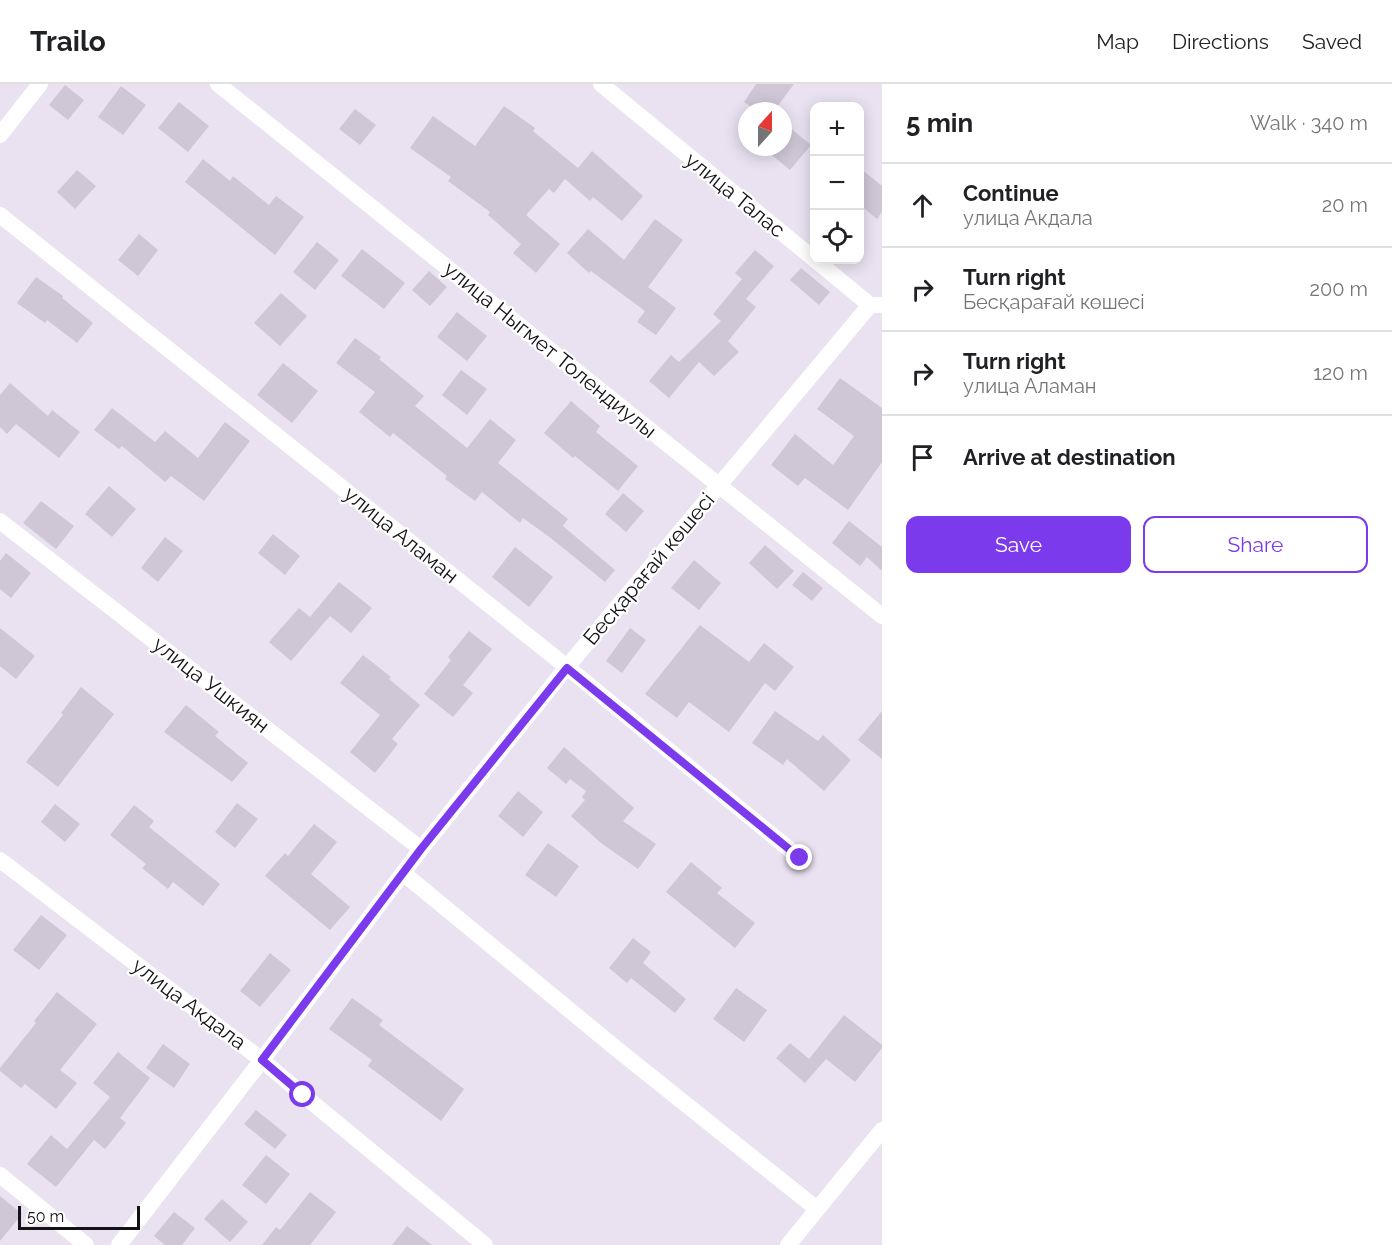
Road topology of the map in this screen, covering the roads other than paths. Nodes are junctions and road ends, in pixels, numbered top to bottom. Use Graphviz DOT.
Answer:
graph roads {
  1 [pos="40,84"];
  2 [pos="218,84"];
  3 [pos="601,84"];
  4 [pos="0,135"];
  5 [pos="0,214"];
  6 [pos="876,305"];
  7 [pos="718,486"];
  8 [pos="0,521"];
  9 [pos="882,616"];
  10 [pos="567,668"];
  11 [pos="421,849"];
  12 [pos="800,858"];
  13 [pos="0,860"];
  14 [pos="403,873"];
  15 [pos="262,1060"];
  16 [pos="882,1130"];
  17 [pos="0,1175"];
  18 [pos="817,1209"];
  19 [pos="86,1245"];
  20 [pos="119,1245"];
  21 [pos="485,1245"];
  22 [pos="788,1245"];
  1 -- 4 [label="street"];
  2 -- 7 [label="street, улица Ныгмет Толендиулы"];
  3 -- 6 [label="street, улица Талас"];
  5 -- 10 [label="street, улица Аламан"];
  6 -- 7 [label="street, Бесқарағай көшесі"];
  7 -- 9 [label="street, улица Ныгмет Толендиулы"];
  7 -- 10 [label="street, Бесқарағай көшесі"];
  8 -- 11 [label="street, улица Ушкиян"];
  10 -- 11 [label="street, Бесқарағай көшесі"];
  10 -- 12 [label="street, улица Аламан"];
  11 -- 14 [label="street, Бесқарағай көшесі"];
  13 -- 15 [label="street, улица Акдала"];
  14 -- 15 [label="street, Бесқарағай көшесі"];
  14 -- 18 [label="street"];
  15 -- 20 [label="street, Бесқарағай көшесі"];
  15 -- 21 [label="street, улица Акдала"];
  16 -- 18 [label="street"];
  17 -- 19 [label="street"];
  18 -- 22 [label="street"];
}
